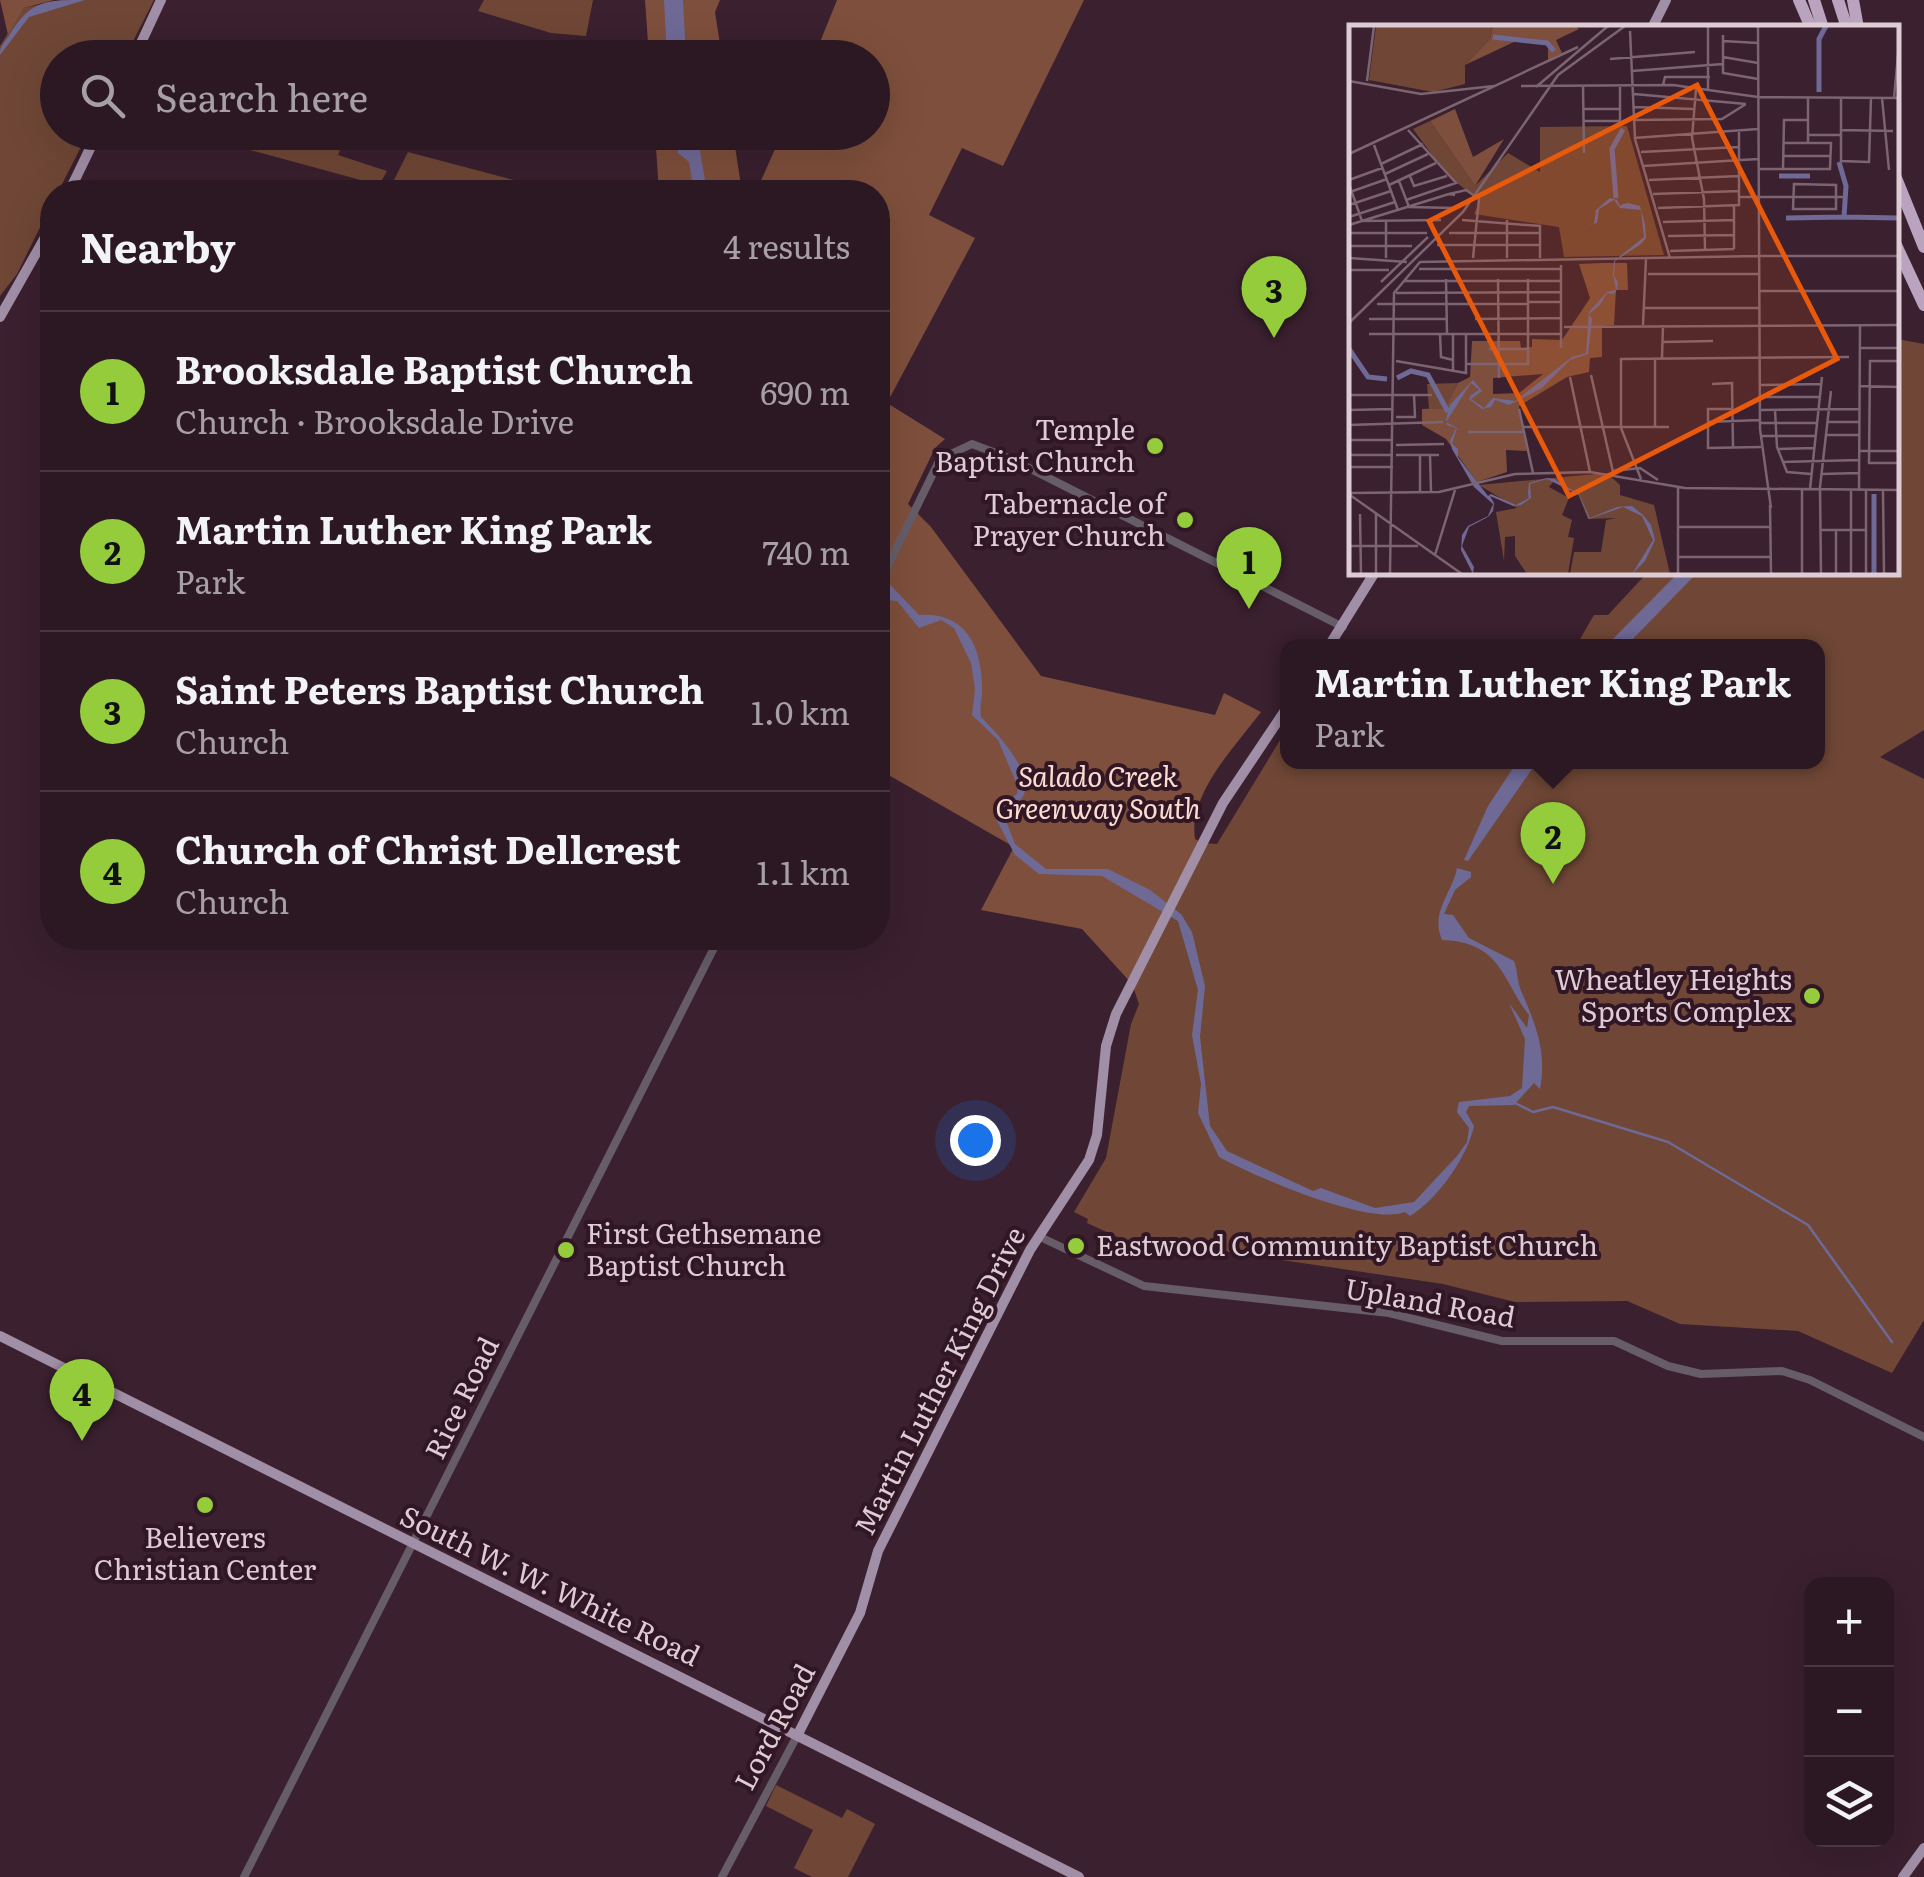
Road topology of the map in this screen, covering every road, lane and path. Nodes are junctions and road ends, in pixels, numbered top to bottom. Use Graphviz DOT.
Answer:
graph roads {
  1 [pos="161,0"];
  2 [pos="1666,0"];
  3 [pos="1799,0"];
  4 [pos="1814,0"];
  5 [pos="1838,0"];
  6 [pos="1852,0"];
  7 [pos="1654,25"];
  8 [pos="1810,25"];
  9 [pos="1822,25"];
  10 [pos="1846,25"];
  11 [pos="1857,25"];
  12 [pos="142,40"];
  13 [pos="89,150"];
  14 [pos="75,180"];
  15 [pos="1899,185"];
  16 [pos="40,246"];
  17 [pos="1924,247"];
  18 [pos="1899,251"];
  19 [pos="1924,305"];
  20 [pos="0,317"];
  21 [pos="890,561"];
  22 [pos="1374,575"];
  23 [pos="1343,627"];
  24 [pos="1334,639"];
  25 [pos="1280,718"];
  26 [pos="712,950"];
  27 [pos="1038,1236"];
  28 [pos="0,1336"];
  29 [pos="1924,1438"];
  30 [pos="413,1544"];
  31 [pos="864,1596"];
  32 [pos="798,1734"];
  33 [pos="1924,1848"];
  34 [pos="244,1877"];
  35 [pos="722,1877"];
  36 [pos="1079,1877"];
  37 [pos="1903,1877"];
  1 -- 12 [label="main road"];
  2 -- 7 [label="main road"];
  3 -- 8 [label="highway"];
  4 -- 9 [label="highway"];
  5 -- 10 [label="highway"];
  6 -- 11 [label="highway"];
  13 -- 14 [label="main road"];
  15 -- 17 [label="highway"];
  16 -- 20 [label="main road"];
  18 -- 19 [label="highway"];
  21 -- 23 [label="street"];
  22 -- 23 [label="main road"];
  23 -- 24 [label="main road"];
  25 -- 27 [label="main road, Martin Luther King Drive"];
  26 -- 30 [label="street, Rice Road"];
  27 -- 29 [label="street, Upland Road"];
  27 -- 31 [label="main road, Martin Luther King Drive"];
  28 -- 30 [label="main road, South W. W. White Road"];
  30 -- 32 [label="main road, South W. W. White Road"];
  30 -- 34 [label="street, Rice Road"];
  31 -- 32 [label="main road, Lord Road"];
  32 -- 35 [label="street, Lord Road"];
  32 -- 36 [label="main road, South W. W. White Road"];
  33 -- 37 [label="main road"];
}
